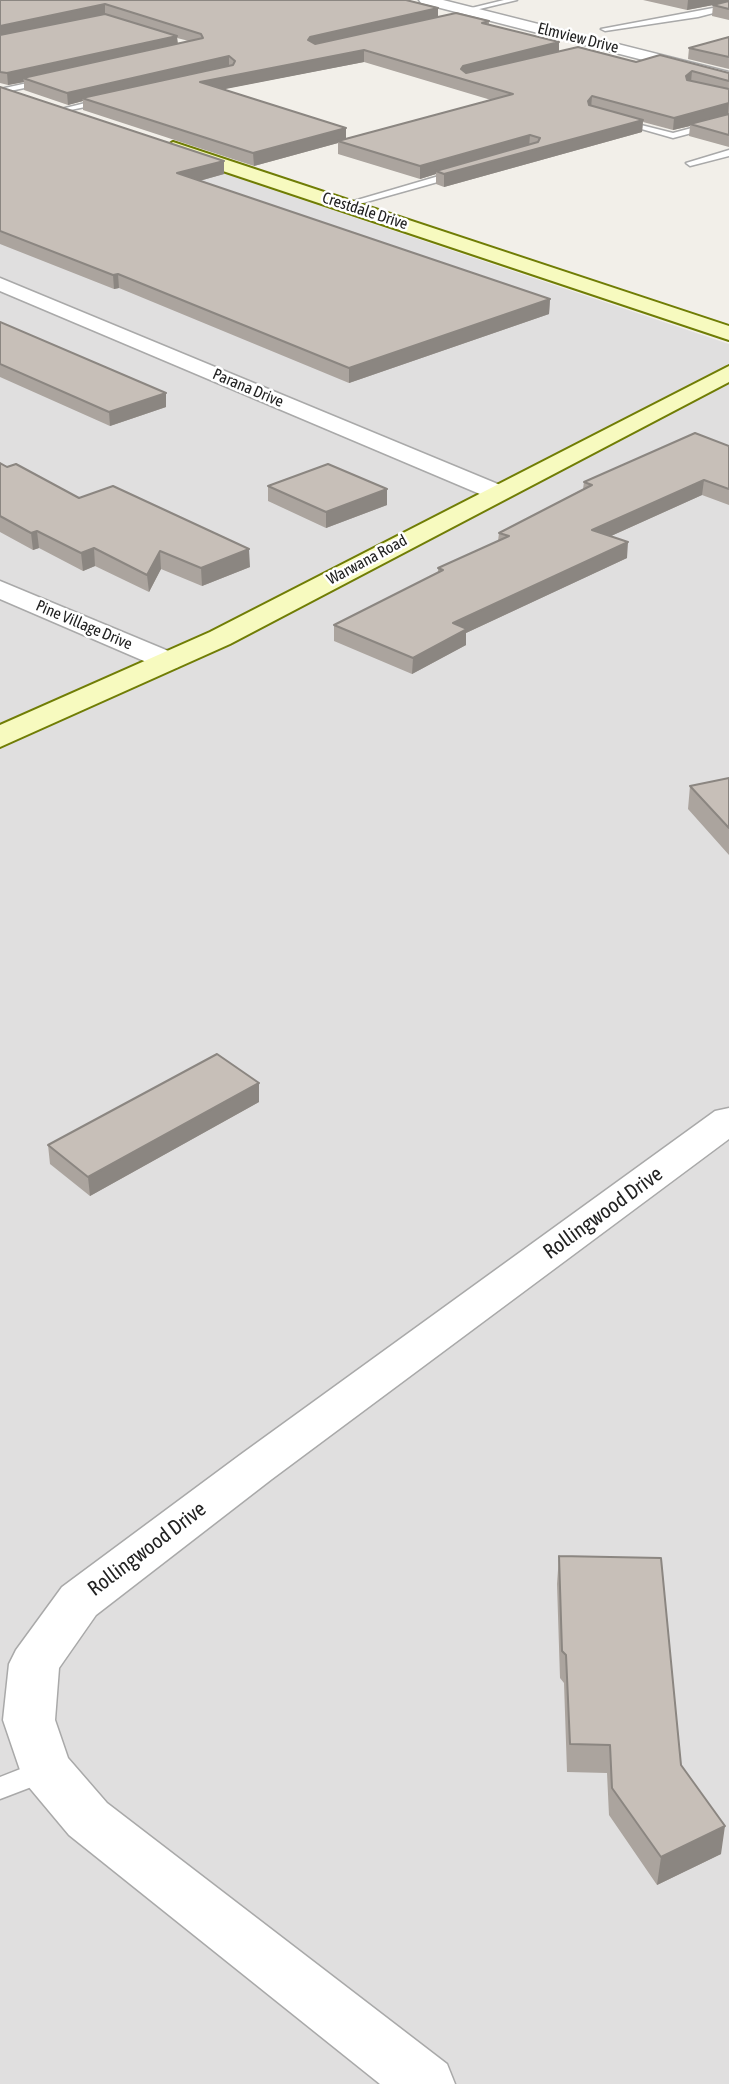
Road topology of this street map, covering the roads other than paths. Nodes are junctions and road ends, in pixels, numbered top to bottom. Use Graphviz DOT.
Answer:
graph roads {
  1 [pos="426,0"];
  2 [pos="514,0"];
  3 [pos="716,0"];
  4 [pos="729,5"];
  5 [pos="470,14"];
  6 [pos="603,37"];
  7 [pos="581,52"];
  8 [pos="729,77"];
  9 [pos="56,79"];
  10 [pos="1,91"];
  11 [pos="113,98"];
  12 [pos="61,110"];
  13 [pos="615,120"];
  14 [pos="729,120"];
  15 [pos="100,123"];
  16 [pos="152,140"];
  17 [pos="729,153"];
  18 [pos="690,163"];
  19 [pos="468,170"];
  20 [pos="345,205"];
  21 [pos="0,284"];
  22 [pos="729,333"];
  23 [pos="729,373"];
  24 [pos="496,492"];
  25 [pos="0,589"];
  26 [pos="168,661"];
  27 [pos="0,737"];
  28 [pos="729,1120"];
  29 [pos="46,1770"];
  30 [pos="0,1788"];
  31 [pos="426,2084"];
  1 -- 5 [label="street, Elmview Drive"];
  2 -- 5 [label="lane"];
  3 -- 4 [label="lane"];
  4 -- 6 [label="lane"];
  5 -- 6 [label="street, Elmview Drive"];
  6 -- 7 [label="lane"];
  6 -- 8 [label="street, Elmview Drive"];
  9 -- 10 [label="lane"];
  10 -- 12 [label="street"];
  11 -- 12 [label="lane"];
  12 -- 15 [label="street"];
  13 -- 14 [label="lane"];
  16 -- 20 [label="street, Crestdale Drive"];
  17 -- 18 [label="lane"];
  19 -- 20 [label="lane"];
  20 -- 22 [label="street, Crestdale Drive"];
  21 -- 24 [label="street, Parana Drive"];
  23 -- 24 [label="street, Warwana Road"];
  24 -- 26 [label="street, Warwana Road"];
  25 -- 26 [label="street, Pine Village Drive"];
  26 -- 27 [label="street, Warwana Road"];
  28 -- 29 [label="street, Rollingwood Drive"];
  29 -- 30 [label="lane"];
  29 -- 31 [label="street, Rollingwood Drive"];
}
